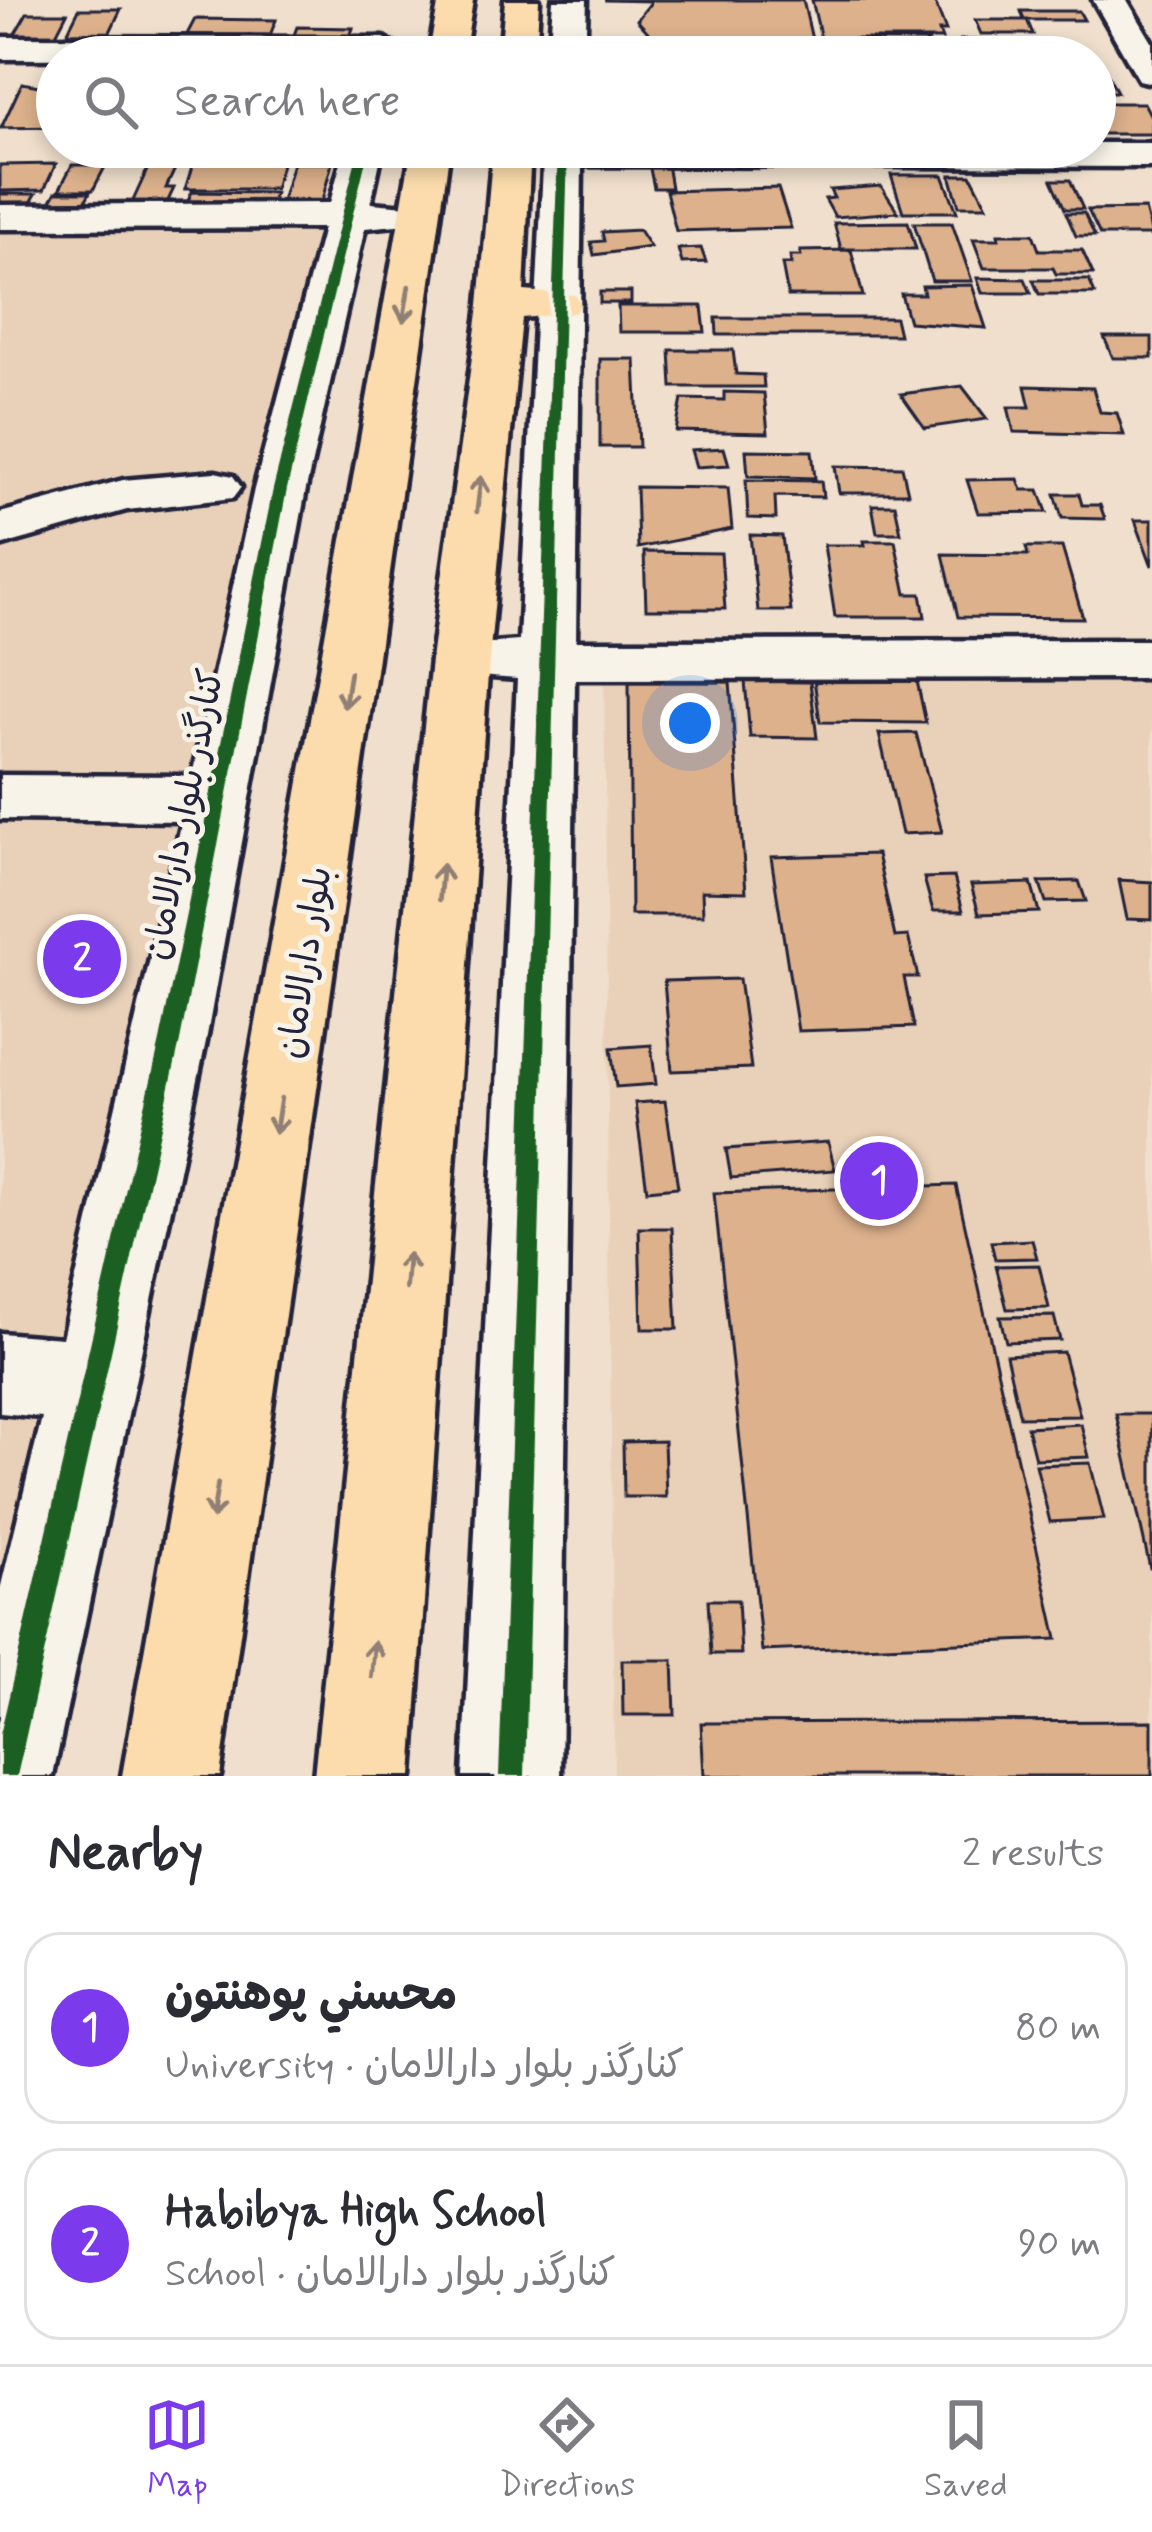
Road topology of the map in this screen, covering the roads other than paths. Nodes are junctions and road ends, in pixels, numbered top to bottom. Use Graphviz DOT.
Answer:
graph roads {
  1 [pos="456,0"];
  2 [pos="522,0"];
  3 [pos="570,0"];
  4 [pos="1110,0"];
  5 [pos="450,36"];
  6 [pos="519,36"];
  7 [pos="568,36"];
  8 [pos="36,46"];
  9 [pos="0,47"];
  10 [pos="1146,52"];
  11 [pos="1116,155"];
  12 [pos="1152,155"];
  13 [pos="360,168"];
  14 [pos="427,168"];
  15 [pos="544,168"];
  16 [pos="419,215"];
  17 [pos="350,216"];
  18 [pos="0,217"];
  19 [pos="530,304"];
  20 [pos="215,487"];
  21 [pos="0,530"];
  22 [pos="1152,659"];
  23 [pos="460,660"];
  24 [pos="549,660"];
  25 [pos="0,797"];
  26 [pos="220,799"];
  27 [pos="0,1373"];
  28 [pos="93,1381"];
  29 [pos="4,1776"];
  30 [pos="171,1776"];
  31 [pos="363,1776"];
  32 [pos="512,1776"];
  1 -- 5 [label="main road"];
  2 -- 6 [label="main road"];
  3 -- 7 [label="street"];
  4 -- 10 [label="street"];
  8 -- 9 [label="street"];
  11 -- 12 [label="street"];
  13 -- 17 [label="street, کنارگذر بلوار دارالامان"];
  14 -- 16 [label="main road, بلوار دارالامان"];
  15 -- 19 [label="street"];
  16 -- 17 [label="street"];
  16 -- 30 [label="main road, بلوار دارالامان, one-way"];
  17 -- 18 [label="street"];
  17 -- 26 [label="street, کنارگذر بلوار دارالامان"];
  23 -- 19 [label="main road, one-way"];
  19 -- 24 [label="street"];
  20 -- 21 [label="street"];
  22 -- 24 [label="street"];
  23 -- 24 [label="street"];
  31 -- 23 [label="main road, one-way"];
  24 -- 32 [label="street"];
  25 -- 26 [label="street"];
  26 -- 28 [label="street, کنارگذر بلوار دارالامان"];
  27 -- 28 [label="street"];
  28 -- 29 [label="street, کنارگذر بلوار دارالامان"];
}
